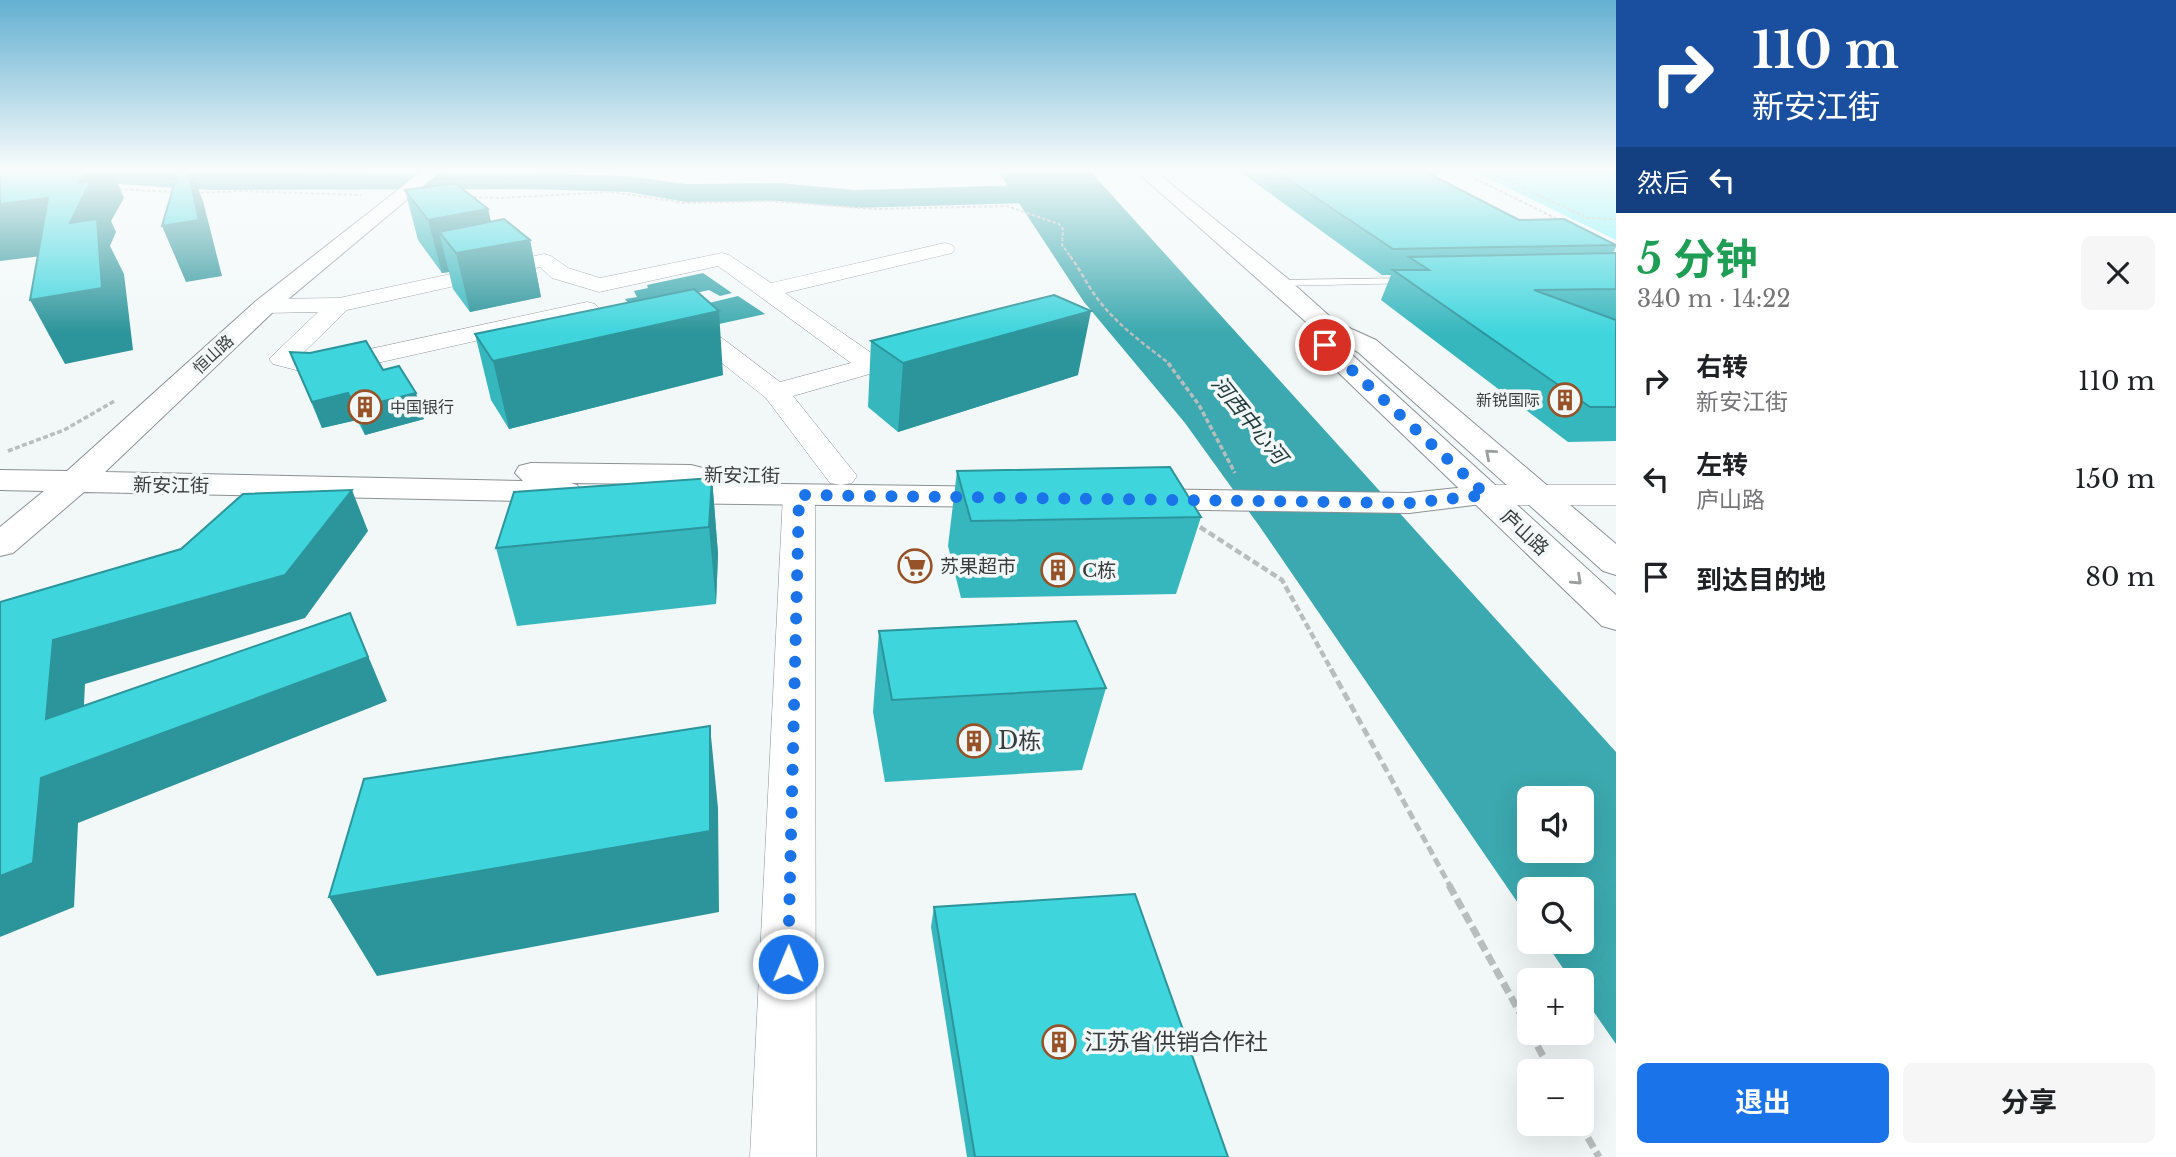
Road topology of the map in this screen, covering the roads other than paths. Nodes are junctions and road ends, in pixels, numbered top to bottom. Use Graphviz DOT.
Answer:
graph roads {
  1 [pos="366,225"];
  2 [pos="1209,225"];
  3 [pos="945,249"];
  4 [pos="1422,281"];
  5 [pos="1279,283"];
  6 [pos="599,285"];
  7 [pos="767,291"];
  8 [pos="339,305"];
  9 [pos="265,306"];
  10 [pos="587,309"];
  11 [pos="1327,327"];
  12 [pos="896,357"];
  13 [pos="871,365"];
  14 [pos="776,391"];
  15 [pos="0,480"];
  16 [pos="75,482"];
  17 [pos="820,485"];
  18 [pos="1106,489"];
  19 [pos="426,491"];
  20 [pos="1535,494"];
  21 [pos="1486,495"];
  22 [pos="1616,495"];
  23 [pos="0,545"];
  24 [pos="1616,563"];
  25 [pos="1616,617"];
  26 [pos="783,1157"];
  1 -- 9 [label="street, 恒山路"];
  2 -- 5 [label="street, 庐山路"];
  3 -- 7 [label="street"];
  4 -- 5 [label="lane"];
  5 -- 11 [label="street, 庐山路"];
  6 -- 7 [label="street"];
  6 -- 8 [label="street"];
  6 -- 10 [label="street"];
  7 -- 13 [label="street"];
  8 -- 9 [label="street"];
  8 -- 10 [label="street"];
  9 -- 16 [label="street, 恒山路"];
  10 -- 14 [label="street"];
  20 -- 11 [label="street, 庐山路, one-way"];
  11 -- 21 [label="street, 庐山路"];
  12 -- 13 [label="street"];
  13 -- 14 [label="street"];
  14 -- 17 [label="street"];
  15 -- 16 [label="street, 新安江街"];
  16 -- 19 [label="street, 新安江街"];
  16 -- 23 [label="street, 恒山路"];
  17 -- 17 [label="street, 新安江街"];
  17 -- 19 [label="street, 新安江街"];
  17 -- 19 [label="street, 新安江街"];
  17 -- 26 [label="street"];
  18 -- 21 [label="street"];
  20 -- 21 [label="street"];
  20 -- 22 [label="street"];
  20 -- 24 [label="street, 庐山路"];
  21 -- 25 [label="street, 庐山路, one-way"];
}
